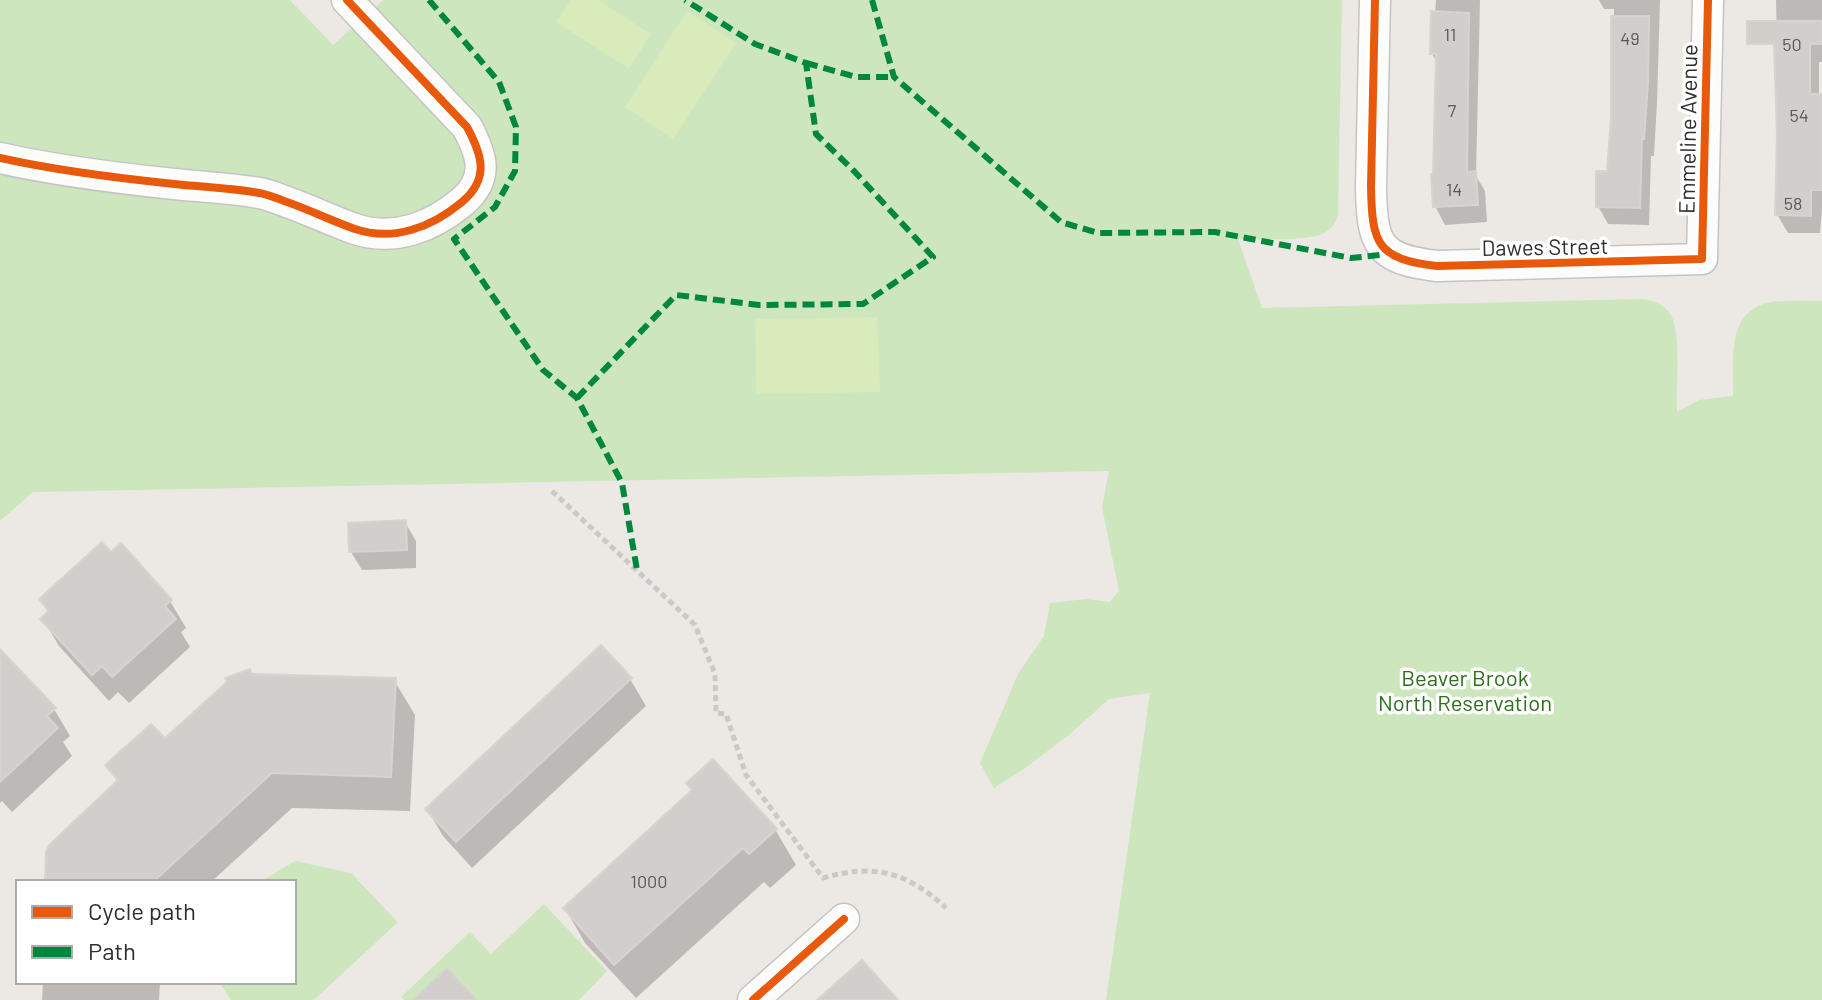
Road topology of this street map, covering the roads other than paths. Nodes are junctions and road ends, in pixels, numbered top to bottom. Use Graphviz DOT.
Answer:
graph roads {
  1 [pos="347,0"];
  2 [pos="1375,0"];
  3 [pos="1708,0"];
  4 [pos="0,158"];
  5 [pos="1702,259"];
  6 [pos="844,919"];
  7 [pos="753,1000"];
  1 -- 4 [label="street"];
  2 -- 5 [label="street, Dawes Street"];
  3 -- 5 [label="street, Emmeline Avenue"];
  6 -- 7 [label="street"];
}
